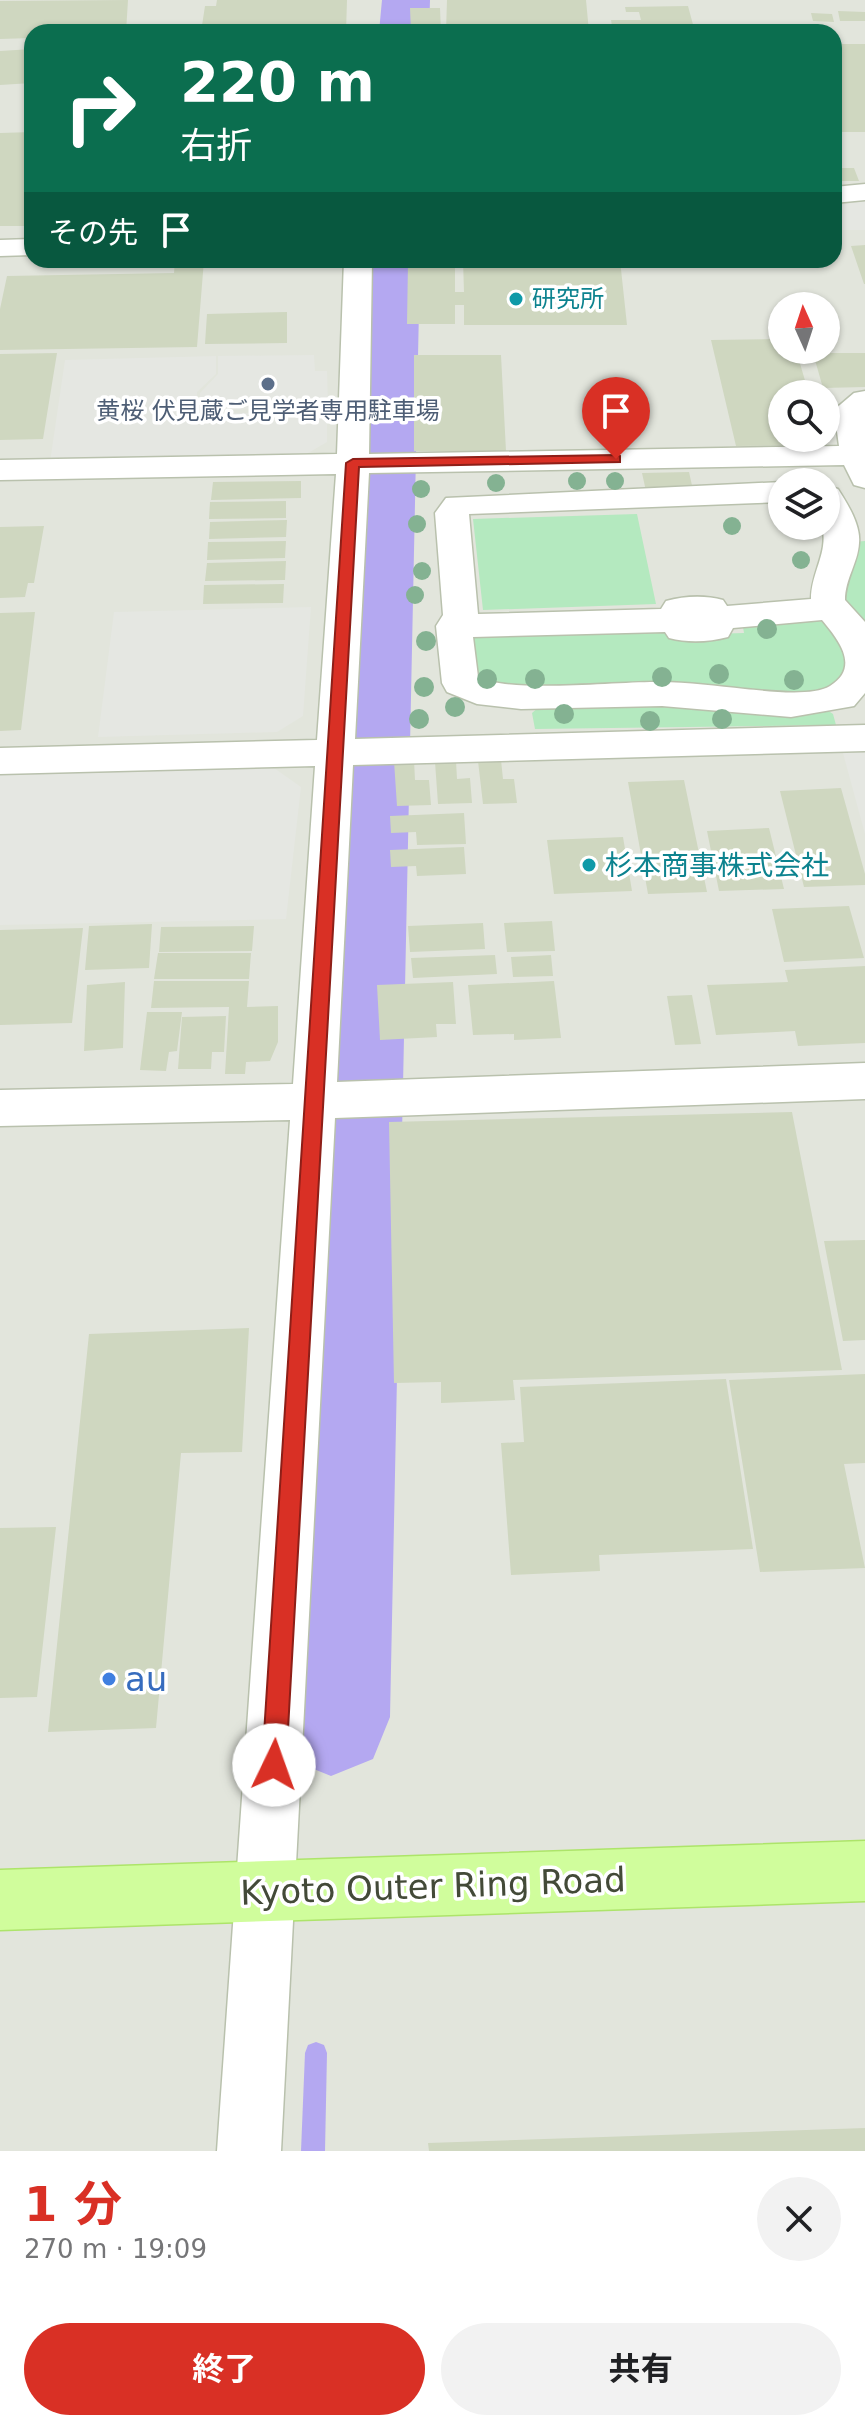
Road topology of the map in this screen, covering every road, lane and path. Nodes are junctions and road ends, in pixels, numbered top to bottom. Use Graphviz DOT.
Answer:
graph roads {
  1 [pos="865,192"];
  2 [pos="842,194"];
  3 [pos="24,247"];
  4 [pos="0,248"];
  5 [pos="358,268"];
  6 [pos="865,400"];
  7 [pos="458,462"];
  8 [pos="353,463"];
  9 [pos="860,467"];
  10 [pos="0,470"];
  11 [pos="840,475"];
  12 [pos="768,481"];
  13 [pos="840,491"];
  14 [pos="768,493"];
  15 [pos="865,498"];
  16 [pos="462,504"];
  17 [pos="840,535"];
  18 [pos="832,608"];
  19 [pos="454,626"];
  20 [pos="521,697"];
  21 [pos="841,697"];
  22 [pos="863,738"];
  23 [pos="527,747"];
  24 [pos="341,751"];
  25 [pos="0,761"];
  26 [pos="865,1081"];
  27 [pos="314,1101"];
  28 [pos="0,1108"];
  29 [pos="865,1871"];
  30 [pos="266,1892"];
  31 [pos="0,1900"];
  32 [pos="249,2151"];
  1 -- 2 [label="street"];
  3 -- 4 [label="street"];
  5 -- 8 [label="street"];
  6 -- 9 [label="street"];
  7 -- 8 [label="street"];
  7 -- 12 [label="street"];
  7 -- 16 [label="street"];
  8 -- 10 [label="street"];
  8 -- 24 [label="street"];
  9 -- 11 [label="street"];
  13 -- 15 [label="street"];
  14 -- 16 [label="street"];
  16 -- 19 [label="street"];
  17 -- 18 [label="street"];
  18 -- 19 [label="street"];
  18 -- 21 [label="street"];
  19 -- 20 [label="street"];
  20 -- 21 [label="street"];
  20 -- 23 [label="street"];
  21 -- 22 [label="street"];
  22 -- 23 [label="street"];
  23 -- 24 [label="street"];
  24 -- 25 [label="street"];
  24 -- 27 [label="street"];
  26 -- 27 [label="street"];
  27 -- 28 [label="street"];
  27 -- 30 [label="street"];
  29 -- 30 [label="main road, Kyoto Outer Ring Road"];
  30 -- 31 [label="main road, Kyoto Outer Ring Road"];
  30 -- 32 [label="street"];
}
